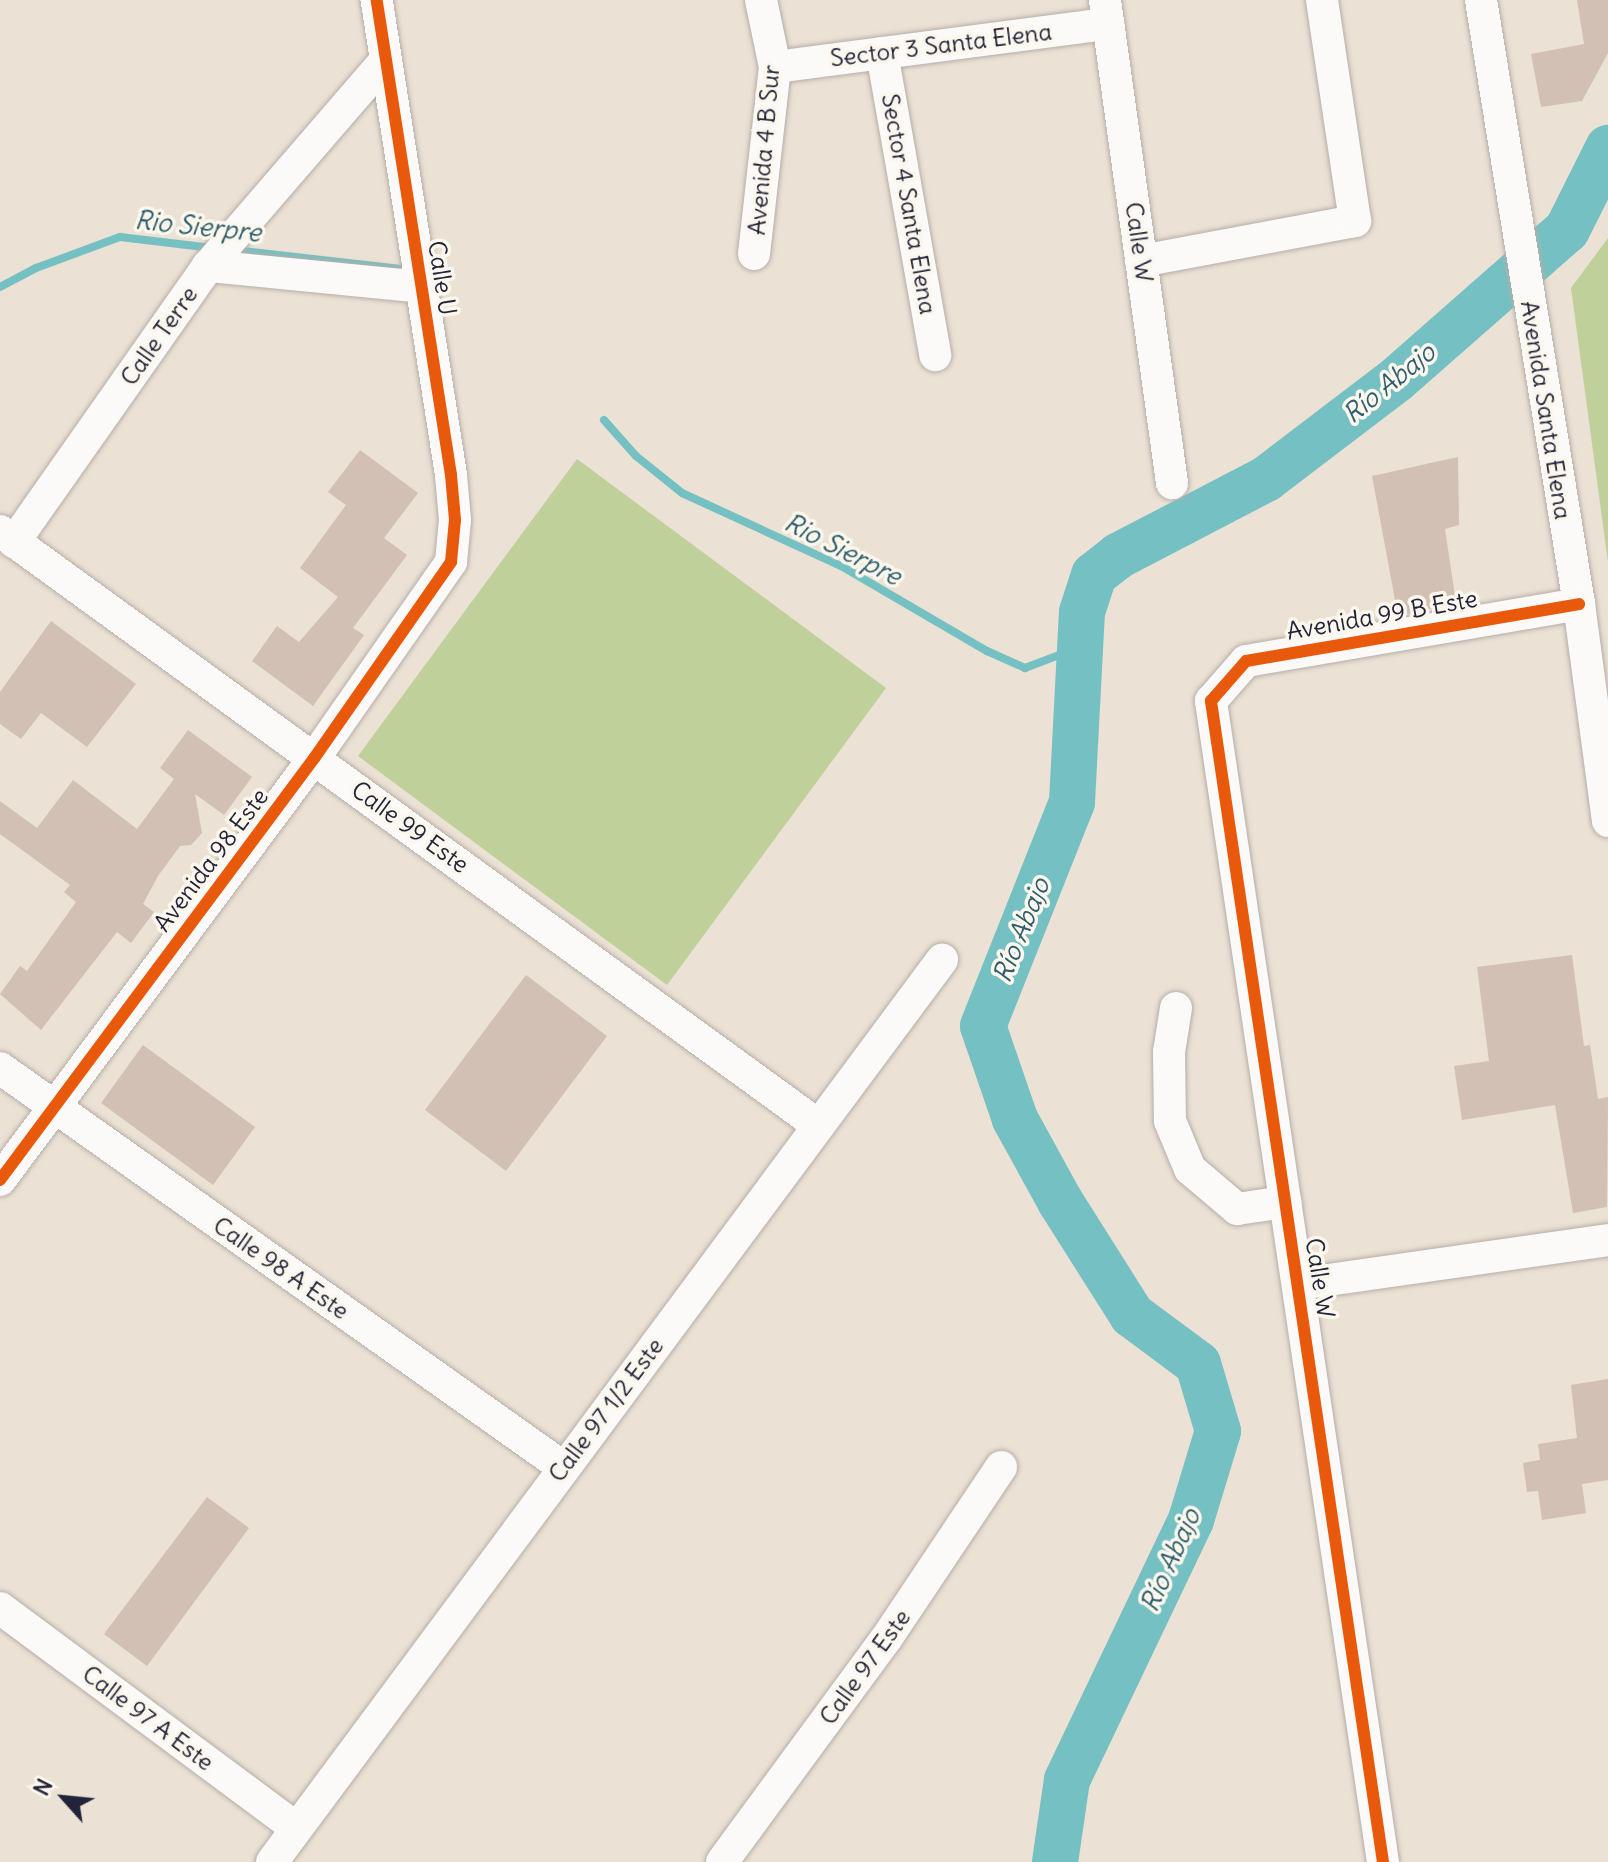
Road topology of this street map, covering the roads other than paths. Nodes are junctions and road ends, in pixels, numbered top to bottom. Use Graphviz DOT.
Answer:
graph roads {
  1 [pos="377,0"];
  2 [pos="761,0"];
  3 [pos="1322,0"];
  4 [pos="1481,0"];
  5 [pos="1106,12"];
  6 [pos="882,53"];
  7 [pos="386,60"];
  8 [pos="775,67"];
  9 [pos="754,254"];
  10 [pos="1141,261"];
  11 [pos="211,263"];
  12 [pos="421,287"];
  13 [pos="935,355"];
  14 [pos="1172,483"];
  15 [pos="7,536"];
  16 [pos="451,562"];
  17 [pos="1579,604"];
  18 [pos="1211,701"];
  19 [pos="315,757"];
  20 [pos="1608,821"];
  21 [pos="942,960"];
  22 [pos="1176,1008"];
  23 [pos="0,1068"];
  24 [pos="54,1107"];
  25 [pos="818,1125"];
  26 [pos="0,1180"];
  27 [pos="1285,1202"];
  28 [pos="1608,1240"];
  29 [pos="1300,1284"];
  30 [pos="563,1467"];
  31 [pos="1001,1467"];
  32 [pos="0,1608"];
  33 [pos="296,1828"];
  34 [pos="272,1862"];
  35 [pos="722,1862"];
  36 [pos="1383,1862"];
  1 -- 7 [label="street, Calle U"];
  2 -- 8 [label="street, Avenida 4 B Sur"];
  3 -- 10 [label="street"];
  4 -- 17 [label="street, Avenida Santa Elena"];
  5 -- 6 [label="street, Sector 3 Santa Elena"];
  5 -- 10 [label="street, Calle W"];
  6 -- 8 [label="street, Sector 3 Santa Elena"];
  6 -- 13 [label="street, Sector 4 Santa Elena"];
  7 -- 11 [label="street"];
  7 -- 12 [label="street, Calle U"];
  8 -- 9 [label="street, Avenida 4 B Sur"];
  10 -- 14 [label="street, Calle W"];
  11 -- 12 [label="street, Calle Terre"];
  11 -- 15 [label="street, Calle Terre"];
  12 -- 16 [label="street, Calle U"];
  15 -- 19 [label="street, Calle 99 Este"];
  16 -- 19 [label="street, Avenida 98 Este"];
  17 -- 18 [label="street, Avenida 99 B Este"];
  17 -- 20 [label="street, Avenida Santa Elena"];
  18 -- 27 [label="street, Calle W"];
  19 -- 24 [label="street, Avenida 98 Este"];
  19 -- 25 [label="street, Calle 99 Este"];
  21 -- 25 [label="street, Calle 97 1/2 Este"];
  22 -- 27 [label="street"];
  23 -- 24 [label="street, Calle 98 A Este"];
  24 -- 26 [label="street, Avenida 98 Este"];
  24 -- 30 [label="street, Calle 98 A Este"];
  25 -- 30 [label="street, Calle 97 1/2 Este"];
  27 -- 29 [label="street, Calle W"];
  28 -- 29 [label="street"];
  29 -- 36 [label="street, Calle W"];
  30 -- 33 [label="street, Calle 97 1/2 Este"];
  31 -- 35 [label="street, Calle 97 Este"];
  32 -- 33 [label="street, Calle 97 A Este"];
  33 -- 34 [label="street, Calle 97 1/2 Este"];
}
